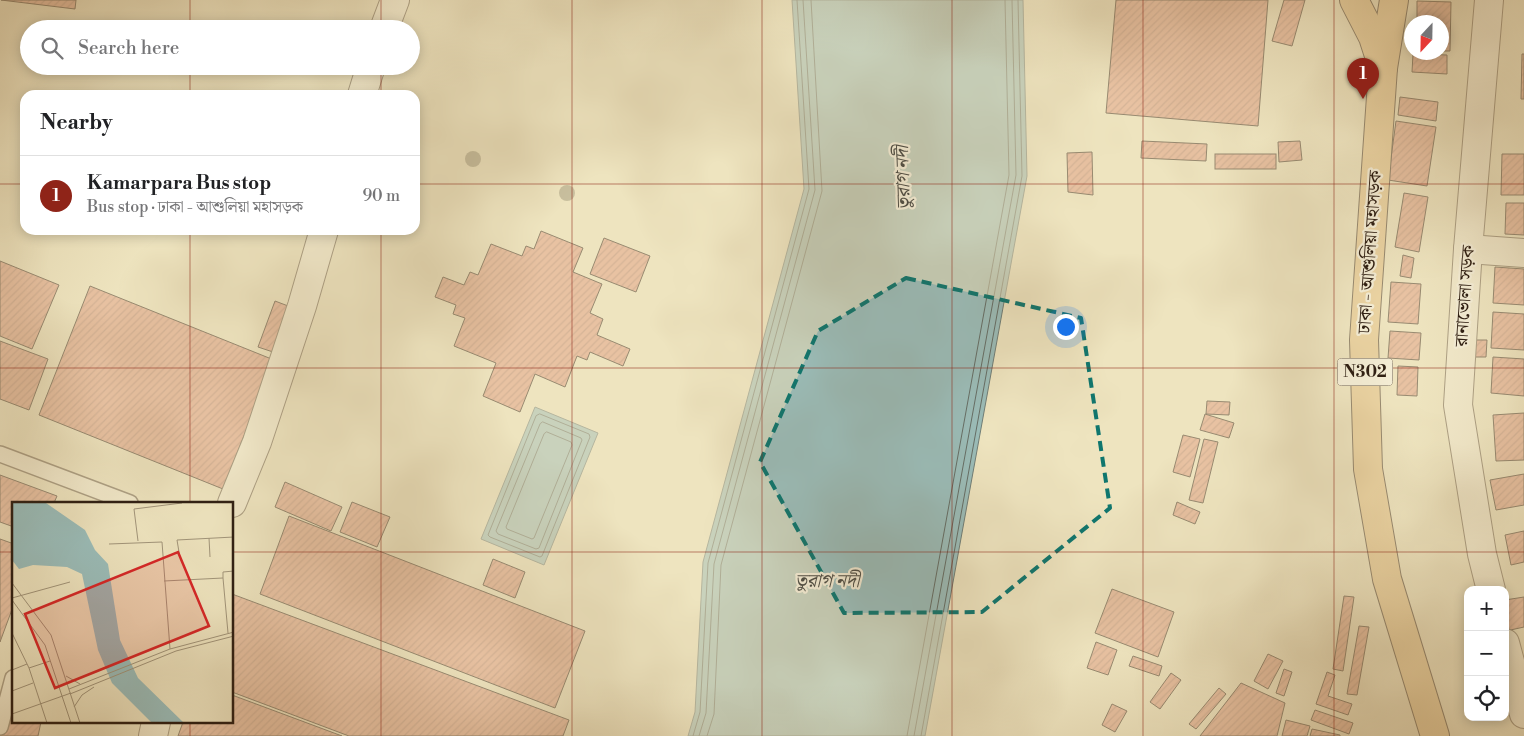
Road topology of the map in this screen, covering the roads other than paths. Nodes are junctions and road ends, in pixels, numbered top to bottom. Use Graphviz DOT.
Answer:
graph roads {
  1 [pos="395,0"];
  2 [pos="1354,0"];
  3 [pos="1394,0"];
  4 [pos="1489,0"];
  5 [pos="387,20"];
  6 [pos="1383,68"];
  7 [pos="368,75"];
  8 [pos="363,90"];
  9 [pos="323,235"];
  10 [pos="1468,249"];
  11 [pos="1524,253"];
  12 [pos="0,454"];
  13 [pos="125,502"];
  14 [pos="233,502"];
  15 [pos="1490,586"];
  16 [pos="1509,658"];
  17 [pos="12,682"];
  18 [pos="1524,714"];
  19 [pos="0,727"];
  20 [pos="1434,736"];
  1 -- 5 [label="street"];
  2 -- 6 [label="main road"];
  3 -- 6 [label="main road, ঢাকা - আশুলিয়া মহাসড়ক / N302"];
  4 -- 10 [label="street, রানাভোলা সড়ক"];
  6 -- 20 [label="main road, ঢাকা - আশুলিয়া মহাসড়ক / N302"];
  7 -- 8 [label="street"];
  9 -- 14 [label="street"];
  10 -- 11 [label="street"];
  10 -- 15 [label="street, রানাভোলা সড়ক"];
  12 -- 13 [label="lane"];
  16 -- 18 [label="street"];
  17 -- 19 [label="lane"];
}
